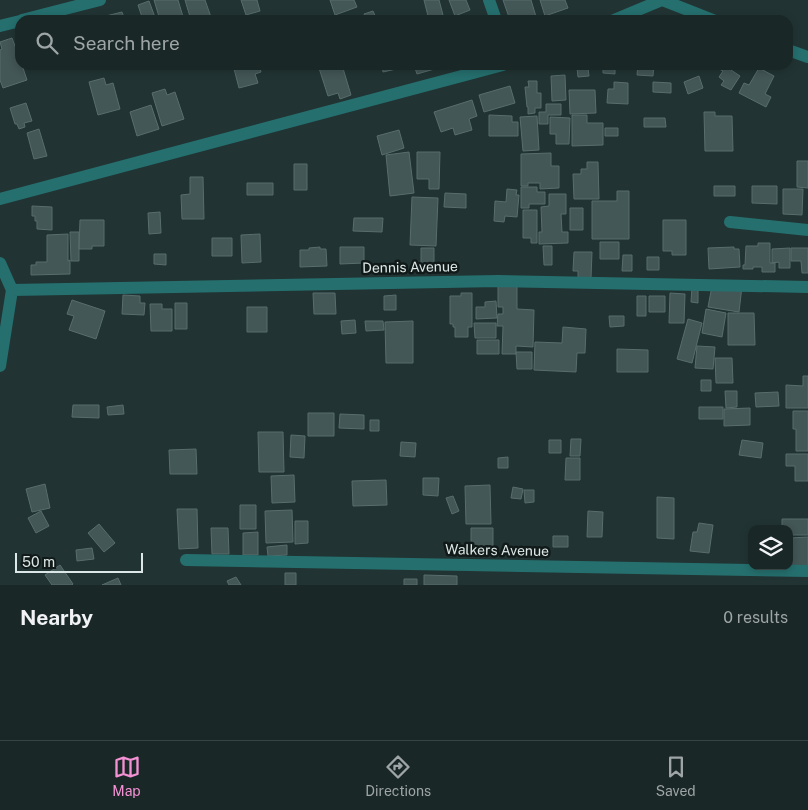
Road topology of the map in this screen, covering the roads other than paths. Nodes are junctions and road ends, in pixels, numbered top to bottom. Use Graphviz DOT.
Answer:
graph roads {
  1 [pos="100,0"];
  2 [pos="490,0"];
  3 [pos="41,15"];
  4 [pos="494,15"];
  5 [pos="626,15"];
  6 [pos="700,15"];
  7 [pos="15,22"];
  8 [pos="0,26"];
  9 [pos="793,52"];
  10 [pos="808,57"];
  11 [pos="484,70"];
  12 [pos="0,199"];
  13 [pos="730,222"];
  14 [pos="808,230"];
  15 [pos="0,263"];
  16 [pos="808,287"];
  17 [pos="12,290"];
  18 [pos="0,366"];
  19 [pos="186,560"];
  20 [pos="808,570"];
  1 -- 3 [label="street"];
  2 -- 4 [label="street"];
  5 -- 6 [label="street"];
  7 -- 8 [label="street"];
  9 -- 10 [label="street"];
  11 -- 12 [label="street"];
  13 -- 14 [label="street"];
  15 -- 17 [label="street"];
  16 -- 17 [label="street, Dennis Avenue"];
  17 -- 18 [label="street"];
  19 -- 20 [label="street, Walkers Avenue"];
}
